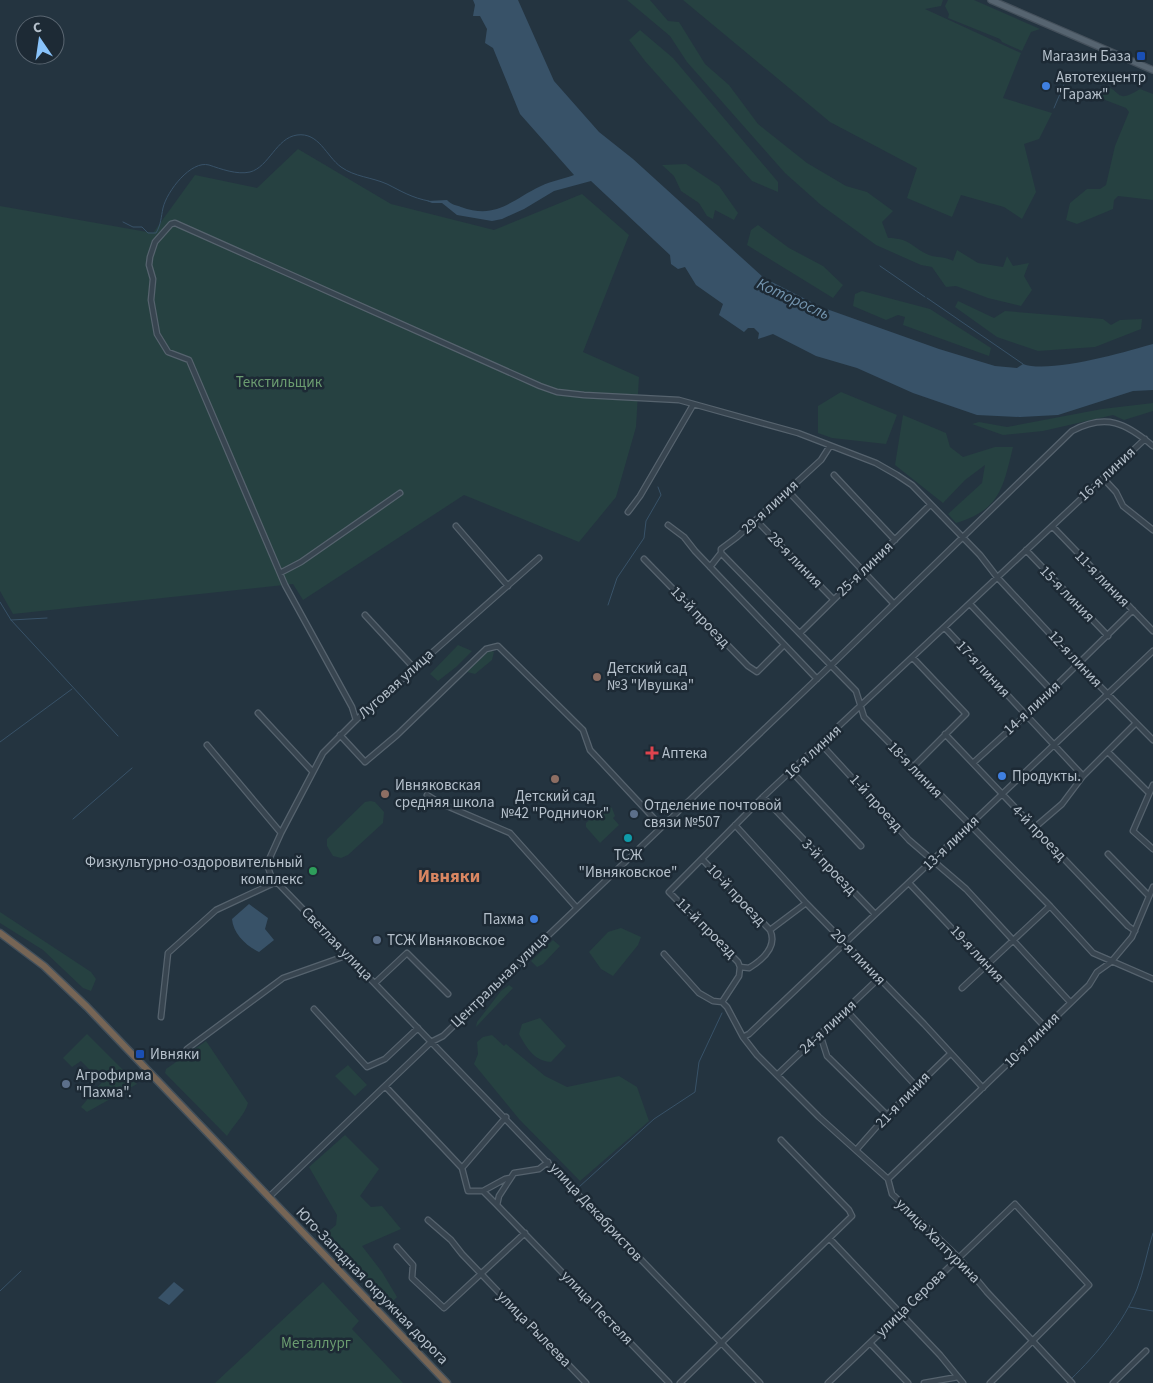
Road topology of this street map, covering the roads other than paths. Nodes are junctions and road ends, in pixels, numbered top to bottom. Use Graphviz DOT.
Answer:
graph roads {
  1 [pos="992,0"];
  2 [pos="1153,70"];
  3 [pos="693,405"];
  4 [pos="1144,439"];
  5 [pos="830,446"];
  6 [pos="1153,446"];
  7 [pos="834,475"];
  8 [pos="1103,478"];
  9 [pos="788,490"];
  10 [pos="400,492"];
  11 [pos="930,505"];
  12 [pos="628,512"];
  13 [pos="756,520"];
  14 [pos="668,525"];
  15 [pos="456,526"];
  16 [pos="1052,526"];
  17 [pos="1153,530"];
  18 [pos="962,537"];
  19 [pos="895,540"];
  20 [pos="1026,550"];
  21 [pos="721,553"];
  22 [pos="539,558"];
  23 [pos="644,560"];
  24 [pos="710,567"];
  25 [pos="863,571"];
  26 [pos="280,573"];
  27 [pos="997,577"];
  28 [pos="508,586"];
  29 [pos="833,600"];
  30 [pos="894,604"];
  31 [pos="970,604"];
  32 [pos="1133,610"];
  33 [pos="365,615"];
  34 [pos="945,628"];
  35 [pos="1153,631"];
  36 [pos="800,633"];
  37 [pos="1108,636"];
  38 [pos="784,645"];
  39 [pos="1153,651"];
  40 [pos="913,658"];
  41 [pos="1078,664"];
  42 [pos="831,666"];
  43 [pos="414,668"];
  44 [pos="817,679"];
  45 [pos="1051,690"];
  46 [pos="1107,694"];
  47 [pos="860,708"];
  48 [pos="258,713"];
  49 [pos="1026,715"];
  50 [pos="356,720"];
  51 [pos="1136,723"];
  52 [pos="945,734"];
  53 [pos="340,736"];
  54 [pos="1153,740"];
  55 [pos="821,744"];
  56 [pos="207,745"];
  57 [pos="1053,745"];
  58 [pos="1108,752"];
  59 [pos="731,762"];
  60 [pos="972,763"];
  61 [pos="912,768"];
  62 [pos="312,771"];
  63 [pos="792,772"];
  64 [pos="1083,776"];
  65 [pos="1153,785"];
  66 [pos="1149,793"];
  67 [pos="1001,794"];
  68 [pos="427,795"];
  69 [pos="763,797"];
  70 [pos="735,825"];
  71 [pos="969,825"];
  72 [pos="662,827"];
  73 [pos="1034,828"];
  74 [pos="281,833"];
  75 [pos="861,846"];
  76 [pos="1153,849"];
  77 [pos="1108,854"];
  78 [pos="702,859"];
  79 [pos="932,860"];
  80 [pos="276,882"];
  81 [pos="909,883"];
  82 [pos="1153,887"];
  83 [pos="669,892"];
  84 [pos="1149,896"];
  85 [pos="806,903"];
  86 [pos="1050,906"];
  87 [pos="576,907"];
  88 [pos="875,914"];
  89 [pos="770,930"];
  90 [pos="1135,931"];
  91 [pos="0,933"];
  92 [pos="1012,940"];
  93 [pos="845,944"];
  94 [pos="664,954"];
  95 [pos="348,955"];
  96 [pos="1111,962"];
  97 [pos="987,964"];
  98 [pos="740,967"];
  99 [pos="878,979"];
  100 [pos="1153,979"];
  101 [pos="375,983"];
  102 [pos="962,988"];
  103 [pos="448,994"];
  104 [pos="722,1002"];
  105 [pos="1070,1002"];
  106 [pos="314,1009"];
  107 [pos="846,1010"];
  108 [pos="161,1016"];
  109 [pos="1044,1026"];
  110 [pos="418,1028"];
  111 [pos="820,1034"];
  112 [pos="743,1037"];
  113 [pos="431,1042"];
  114 [pos="187,1049"];
  115 [pos="950,1054"];
  116 [pos="777,1075"];
  117 [pos="385,1086"];
  118 [pos="916,1086"];
  119 [pos="983,1088"];
  120 [pos="887,1115"];
  121 [pos="506,1117"];
  122 [pos="781,1140"];
  123 [pos="857,1149"];
  124 [pos="548,1162"];
  125 [pos="462,1168"];
  126 [pos="510,1178"];
  127 [pos="888,1179"];
  128 [pos="483,1192"];
  129 [pos="269,1197"];
  130 [pos="497,1205"];
  131 [pos="428,1220"];
  132 [pos="525,1233"];
  133 [pos="830,1239"];
  134 [pos="398,1246"];
  135 [pos="958,1257"];
  136 [pos="482,1274"];
  137 [pos="900,1314"];
  138 [pos="1032,1340"];
  139 [pos="720,1341"];
  140 [pos="870,1343"];
  141 [pos="1146,1351"];
  142 [pos="958,1377"];
  143 [pos="446,1383"];
  144 [pos="586,1383"];
  145 [pos="669,1383"];
  146 [pos="680,1383"];
  147 [pos="760,1383"];
  148 [pos="828,1383"];
  149 [pos="908,1383"];
  150 [pos="924,1383"];
  151 [pos="963,1383"];
  152 [pos="990,1383"];
  153 [pos="1072,1383"];
  154 [pos="1113,1383"];
  1 -- 2 [label="main road"];
  3 -- 5 [label="street, 12-я линия"];
  3 -- 12 [label="street"];
  3 -- 26 [label="street, 12-я линия"];
  4 -- 6 [label="street"];
  4 -- 8 [label="street, 16-я линия"];
  4 -- 18 [label="street, 16-я линия"];
  5 -- 9 [label="street, 29-я линия"];
  5 -- 11 [label="street, 12-я линия"];
  7 -- 19 [label="street"];
  8 -- 16 [label="street, 16-я линия"];
  8 -- 17 [label="street"];
  9 -- 13 [label="street, 29-я линия"];
  9 -- 25 [label="street"];
  10 -- 26 [label="street"];
  11 -- 18 [label="street, 12-я линия"];
  11 -- 19 [label="street, 25-я линия"];
  13 -- 21 [label="street, 29-я линия"];
  13 -- 29 [label="street, 28-я линия"];
  14 -- 24 [label="street"];
  15 -- 28 [label="street"];
  16 -- 20 [label="street, 16-я линия"];
  16 -- 32 [label="street, 11-я линия"];
  18 -- 27 [label="street, 12-я линия"];
  18 -- 30 [label="street, 16-я линия"];
  19 -- 25 [label="street, 25-я линия"];
  20 -- 27 [label="street, 16-я линия"];
  20 -- 37 [label="street, 15-я линия"];
  21 -- 24 [label="street, 29-я линия"];
  21 -- 36 [label="street, 18-я линия"];
  22 -- 28 [label="street, Луговая улица"];
  23 -- 38 [label="street, 13-й проезд"];
  24 -- 38 [label="street"];
  25 -- 29 [label="street, 25-я линия"];
  25 -- 30 [label="street"];
  26 -- 50 [label="street"];
  27 -- 31 [label="street, 16-я линия"];
  27 -- 41 [label="street, 12-я линия"];
  28 -- 43 [label="street, Луговая улица"];
  29 -- 36 [label="street, 25-я линия"];
  30 -- 42 [label="street, 16-я линия"];
  31 -- 34 [label="street, 16-я линия"];
  31 -- 45 [label="street"];
  32 -- 35 [label="street, 11-я линия"];
  32 -- 37 [label="street, 14-я линия"];
  33 -- 43 [label="street"];
  34 -- 40 [label="street, 16-я линия"];
  34 -- 49 [label="street, 17-я линия"];
  36 -- 42 [label="street, 18-я линия"];
  37 -- 41 [label="street, 14-я линия"];
  38 -- 44 [label="street"];
  39 -- 46 [label="street, 13-я линия"];
  40 -- 47 [label="street, 16-я линия"];
  40 -- 52 [label="street"];
  41 -- 45 [label="street, 14-я линия"];
  41 -- 46 [label="street, 12-я линия"];
  42 -- 44 [label="street, 16-я линия"];
  42 -- 47 [label="street, 18-я линия"];
  43 -- 50 [label="street, Луговая улица"];
  44 -- 59 [label="street, 16-я линия"];
  45 -- 49 [label="street, 14-я линия"];
  46 -- 51 [label="street, 12-я линия"];
  46 -- 57 [label="street, 13-я линия"];
  47 -- 55 [label="street, 16-я линия"];
  47 -- 61 [label="street, 18-я линия"];
  48 -- 62 [label="street"];
  49 -- 57 [label="street, 17-я линия"];
  49 -- 60 [label="street, 14-я линия"];
  50 -- 53 [label="street, Луговая улица"];
  51 -- 54 [label="street, 12-я линия"];
  51 -- 58 [label="street"];
  52 -- 60 [label="street, 4-й проезд"];
  52 -- 61 [label="street"];
  53 -- 62 [label="street, Луговая улица"];
  53 -- 72 [label="street"];
  55 -- 63 [label="street, 16-я линия"];
  55 -- 79 [label="street, 1-й проезд"];
  56 -- 74 [label="street"];
  57 -- 64 [label="street, 17-я линия"];
  57 -- 67 [label="street, 13-я линия"];
  58 -- 64 [label="street"];
  58 -- 66 [label="street"];
  59 -- 72 [label="street, Центральная улица"];
  60 -- 67 [label="street, 4-й проезд"];
  61 -- 71 [label="street, 18-я линия"];
  62 -- 74 [label="street, Луговая улица"];
  63 -- 69 [label="street, 16-я линия"];
  63 -- 75 [label="street"];
  64 -- 73 [label="street"];
  65 -- 66 [label="street"];
  66 -- 76 [label="street"];
  67 -- 71 [label="street, 13-я линия"];
  67 -- 73 [label="street, 4-й проезд"];
  68 -- 87 [label="street"];
  69 -- 70 [label="street, 16-я линия"];
  69 -- 88 [label="street, 3-й проезд"];
  70 -- 78 [label="street, 16-я линия"];
  70 -- 85 [label="street, 20-я линия"];
  71 -- 79 [label="street, 13-я линия"];
  71 -- 86 [label="street, 18-я линия"];
  72 -- 87 [label="street, Центральная улица"];
  73 -- 90 [label="street, 4-й проезд"];
  74 -- 80 [label="street, Светлая улица"];
  77 -- 84 [label="street"];
  78 -- 83 [label="street, 16-я линия"];
  78 -- 89 [label="street, 10-й проезд"];
  79 -- 81 [label="street, 13-я линия"];
  79 -- 92 [label="street, 1-й проезд"];
  80 -- 95 [label="street, Светлая улица"];
  80 -- 108 [label="street"];
  81 -- 88 [label="street, 13-я линия"];
  81 -- 97 [label="street, 19-я линия"];
  82 -- 84 [label="street, 10-я линия"];
  83 -- 98 [label="street, 11-й проезд"];
  84 -- 90 [label="street, 10-я линия"];
  85 -- 89 [label="street"];
  85 -- 93 [label="street, 20-я линия"];
  86 -- 92 [label="street"];
  86 -- 96 [label="street, 18-я линия"];
  87 -- 113 [label="street, Центральная улица"];
  88 -- 93 [label="street, 13-я линия"];
  89 -- 98 [label="street"];
  90 -- 96 [label="street, 10-я линия"];
  91 -- 129 [label="highway"];
  92 -- 97 [label="street"];
  92 -- 105 [label="street, 1-й проезд"];
  93 -- 99 [label="street, 20-я линия"];
  93 -- 112 [label="street, 13-я линия"];
  94 -- 104 [label="street"];
  95 -- 101 [label="street, Светлая улица"];
  95 -- 114 [label="street"];
  96 -- 100 [label="street, 18-я линия"];
  96 -- 105 [label="street, 10-я линия"];
  97 -- 102 [label="street"];
  97 -- 109 [label="street, 19-я линия"];
  98 -- 104 [label="street"];
  99 -- 107 [label="street, 24-я линия"];
  99 -- 115 [label="street, 20-я линия"];
  101 -- 103 [label="street"];
  101 -- 110 [label="street, Светлая улица"];
  104 -- 112 [label="street, улица Халтурина"];
  105 -- 109 [label="street, 10-я линия"];
  106 -- 110 [label="street"];
  107 -- 111 [label="street, 24-я линия"];
  107 -- 118 [label="street"];
  109 -- 119 [label="street, 10-я линия"];
  110 -- 113 [label="street, Светлая улица"];
  111 -- 116 [label="street, 24-я линия"];
  111 -- 120 [label="street"];
  112 -- 116 [label="street, улица Халтурина"];
  113 -- 117 [label="street, Центральная улица"];
  113 -- 121 [label="street, улица Декабристов"];
  115 -- 118 [label="street, 21-я линия"];
  115 -- 119 [label="street, 20-я линия"];
  116 -- 123 [label="street, улица Халтурина"];
  117 -- 125 [label="street"];
  117 -- 129 [label="street, Центральная улица"];
  118 -- 120 [label="street, 21-я линия"];
  119 -- 127 [label="street, 10-я линия"];
  120 -- 123 [label="street, 21-я линия"];
  121 -- 124 [label="street, улица Декабристов"];
  121 -- 125 [label="street"];
  122 -- 133 [label="street"];
  123 -- 127 [label="street, улица Халтурина"];
  124 -- 126 [label="street"];
  124 -- 139 [label="street, улица Декабристов"];
  125 -- 128 [label="street, улица Пестеля"];
  126 -- 128 [label="street"];
  126 -- 130 [label="street"];
  127 -- 135 [label="street, улица Халтурина"];
  128 -- 130 [label="street, улица Пестеля"];
  129 -- 143 [label="highway, Юго-Западная окружная дорога"];
  130 -- 132 [label="street, улица Пестеля"];
  131 -- 136 [label="street, улица Рылеева"];
  132 -- 136 [label="street"];
  132 -- 145 [label="street, улица Пестеля"];
  133 -- 137 [label="street"];
  133 -- 139 [label="street"];
  134 -- 136 [label="street"];
  135 -- 137 [label="street, улица Серова"];
  135 -- 138 [label="street, улица Халтурина"];
  135 -- 138 [label="street, улица Серова"];
  136 -- 144 [label="street, улица Рылеева"];
  137 -- 140 [label="street, улица Серова"];
  137 -- 142 [label="street"];
  138 -- 152 [label="street"];
  138 -- 153 [label="street, улица Халтурина"];
  139 -- 146 [label="street"];
  139 -- 147 [label="street, улица Декабристов"];
  140 -- 148 [label="street, улица Серова"];
  140 -- 149 [label="street"];
  141 -- 154 [label="street"];
  142 -- 150 [label="street"];
  142 -- 151 [label="street"];
}
